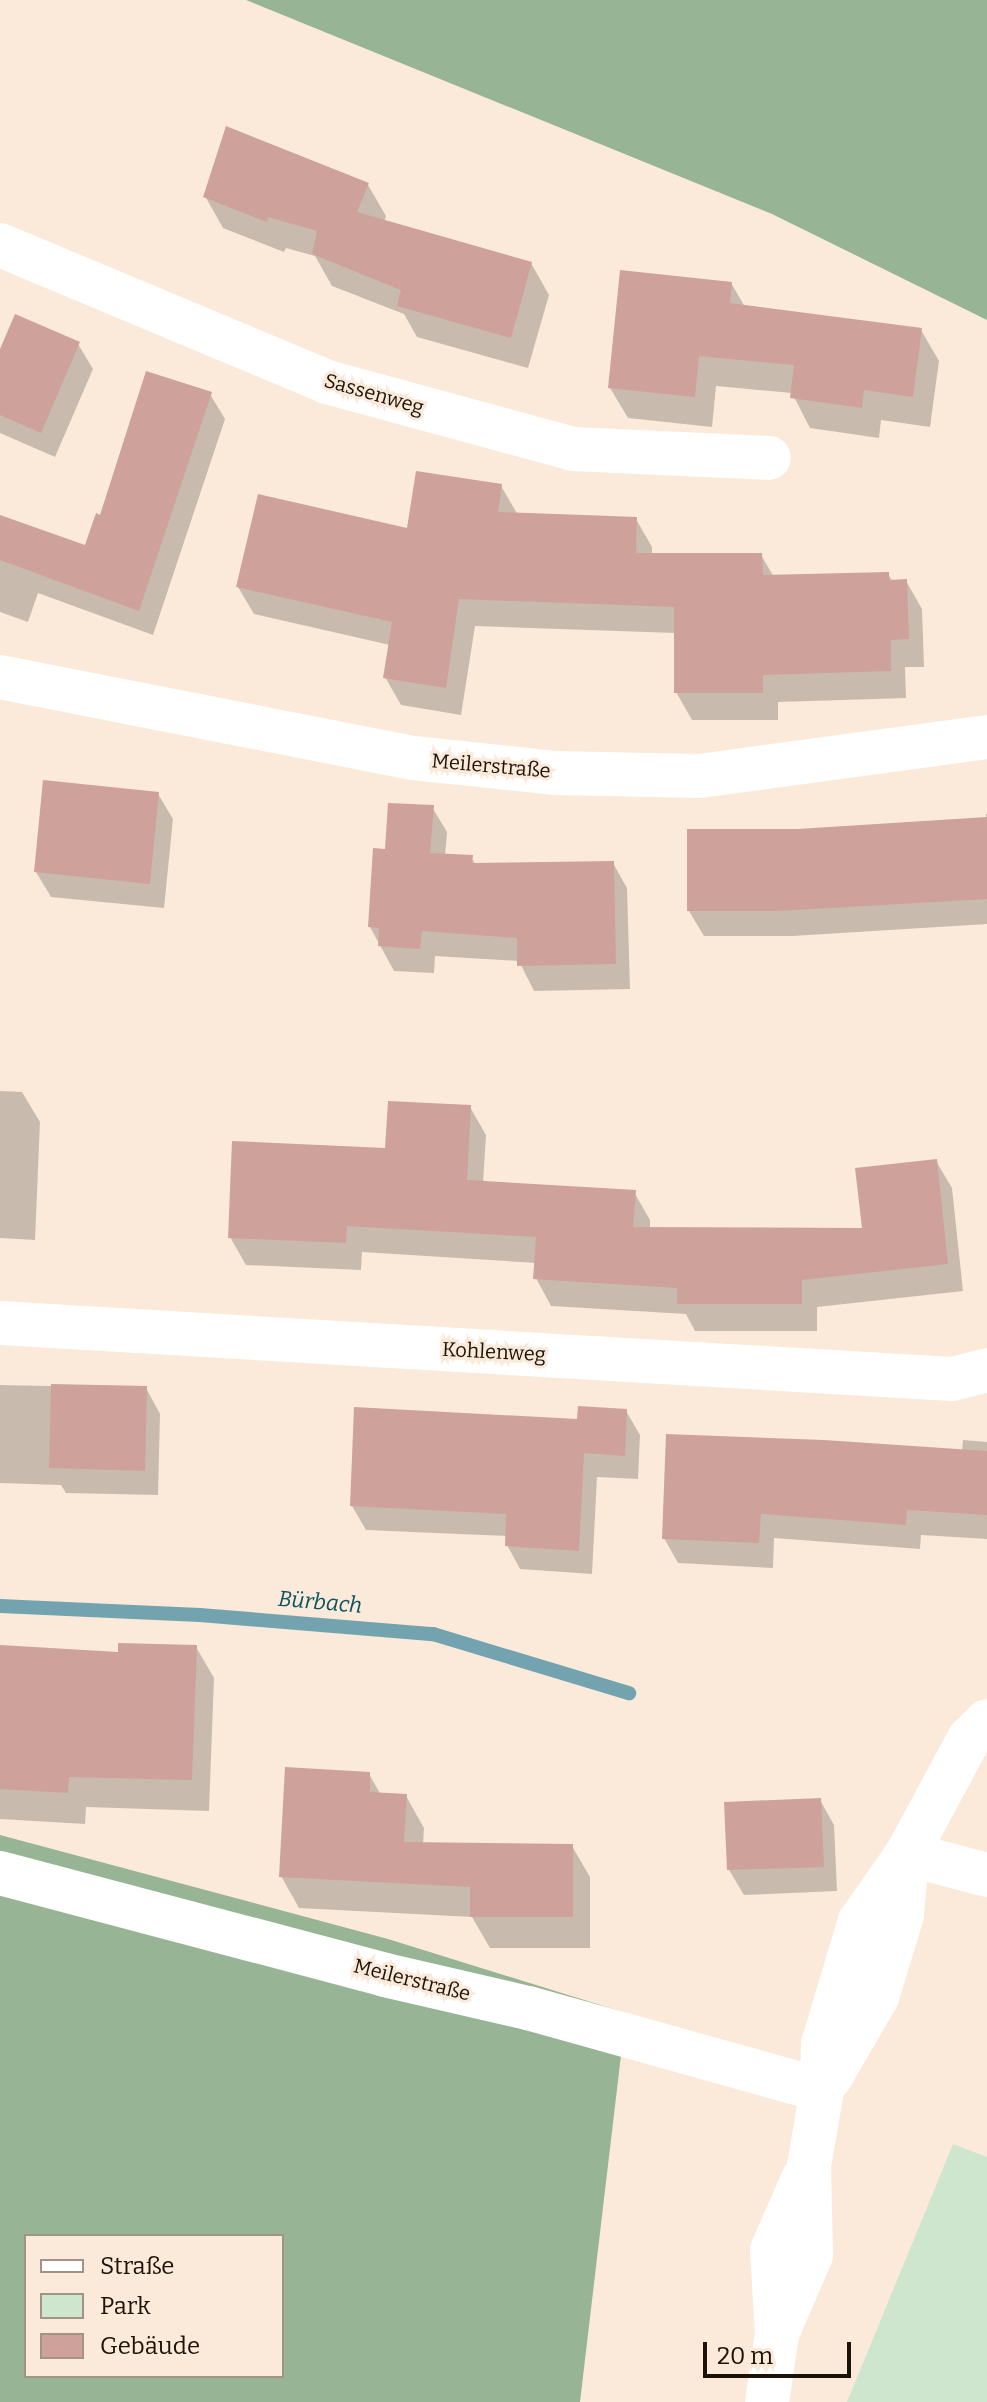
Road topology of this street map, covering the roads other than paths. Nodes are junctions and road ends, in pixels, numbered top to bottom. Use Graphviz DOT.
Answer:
graph roads {
  1 [pos="0,245"];
  2 [pos="769,458"];
  3 [pos="0,677"];
  4 [pos="987,737"];
  5 [pos="0,1323"];
  6 [pos="987,1370"];
  7 [pos="987,1721"];
  8 [pos="907,1854"];
  9 [pos="0,1873"];
  10 [pos="987,1875"];
  11 [pos="822,2090"];
  12 [pos="767,2402"];
  1 -- 2 [label="street, Sassenweg"];
  3 -- 4 [label="street, Meilerstraße"];
  5 -- 6 [label="street, Kohlenweg"];
  7 -- 8 [label="street"];
  8 -- 10 [label="street"];
  8 -- 11 [label="street"];
  9 -- 11 [label="street, Meilerstraße"];
  11 -- 12 [label="street"];
}
